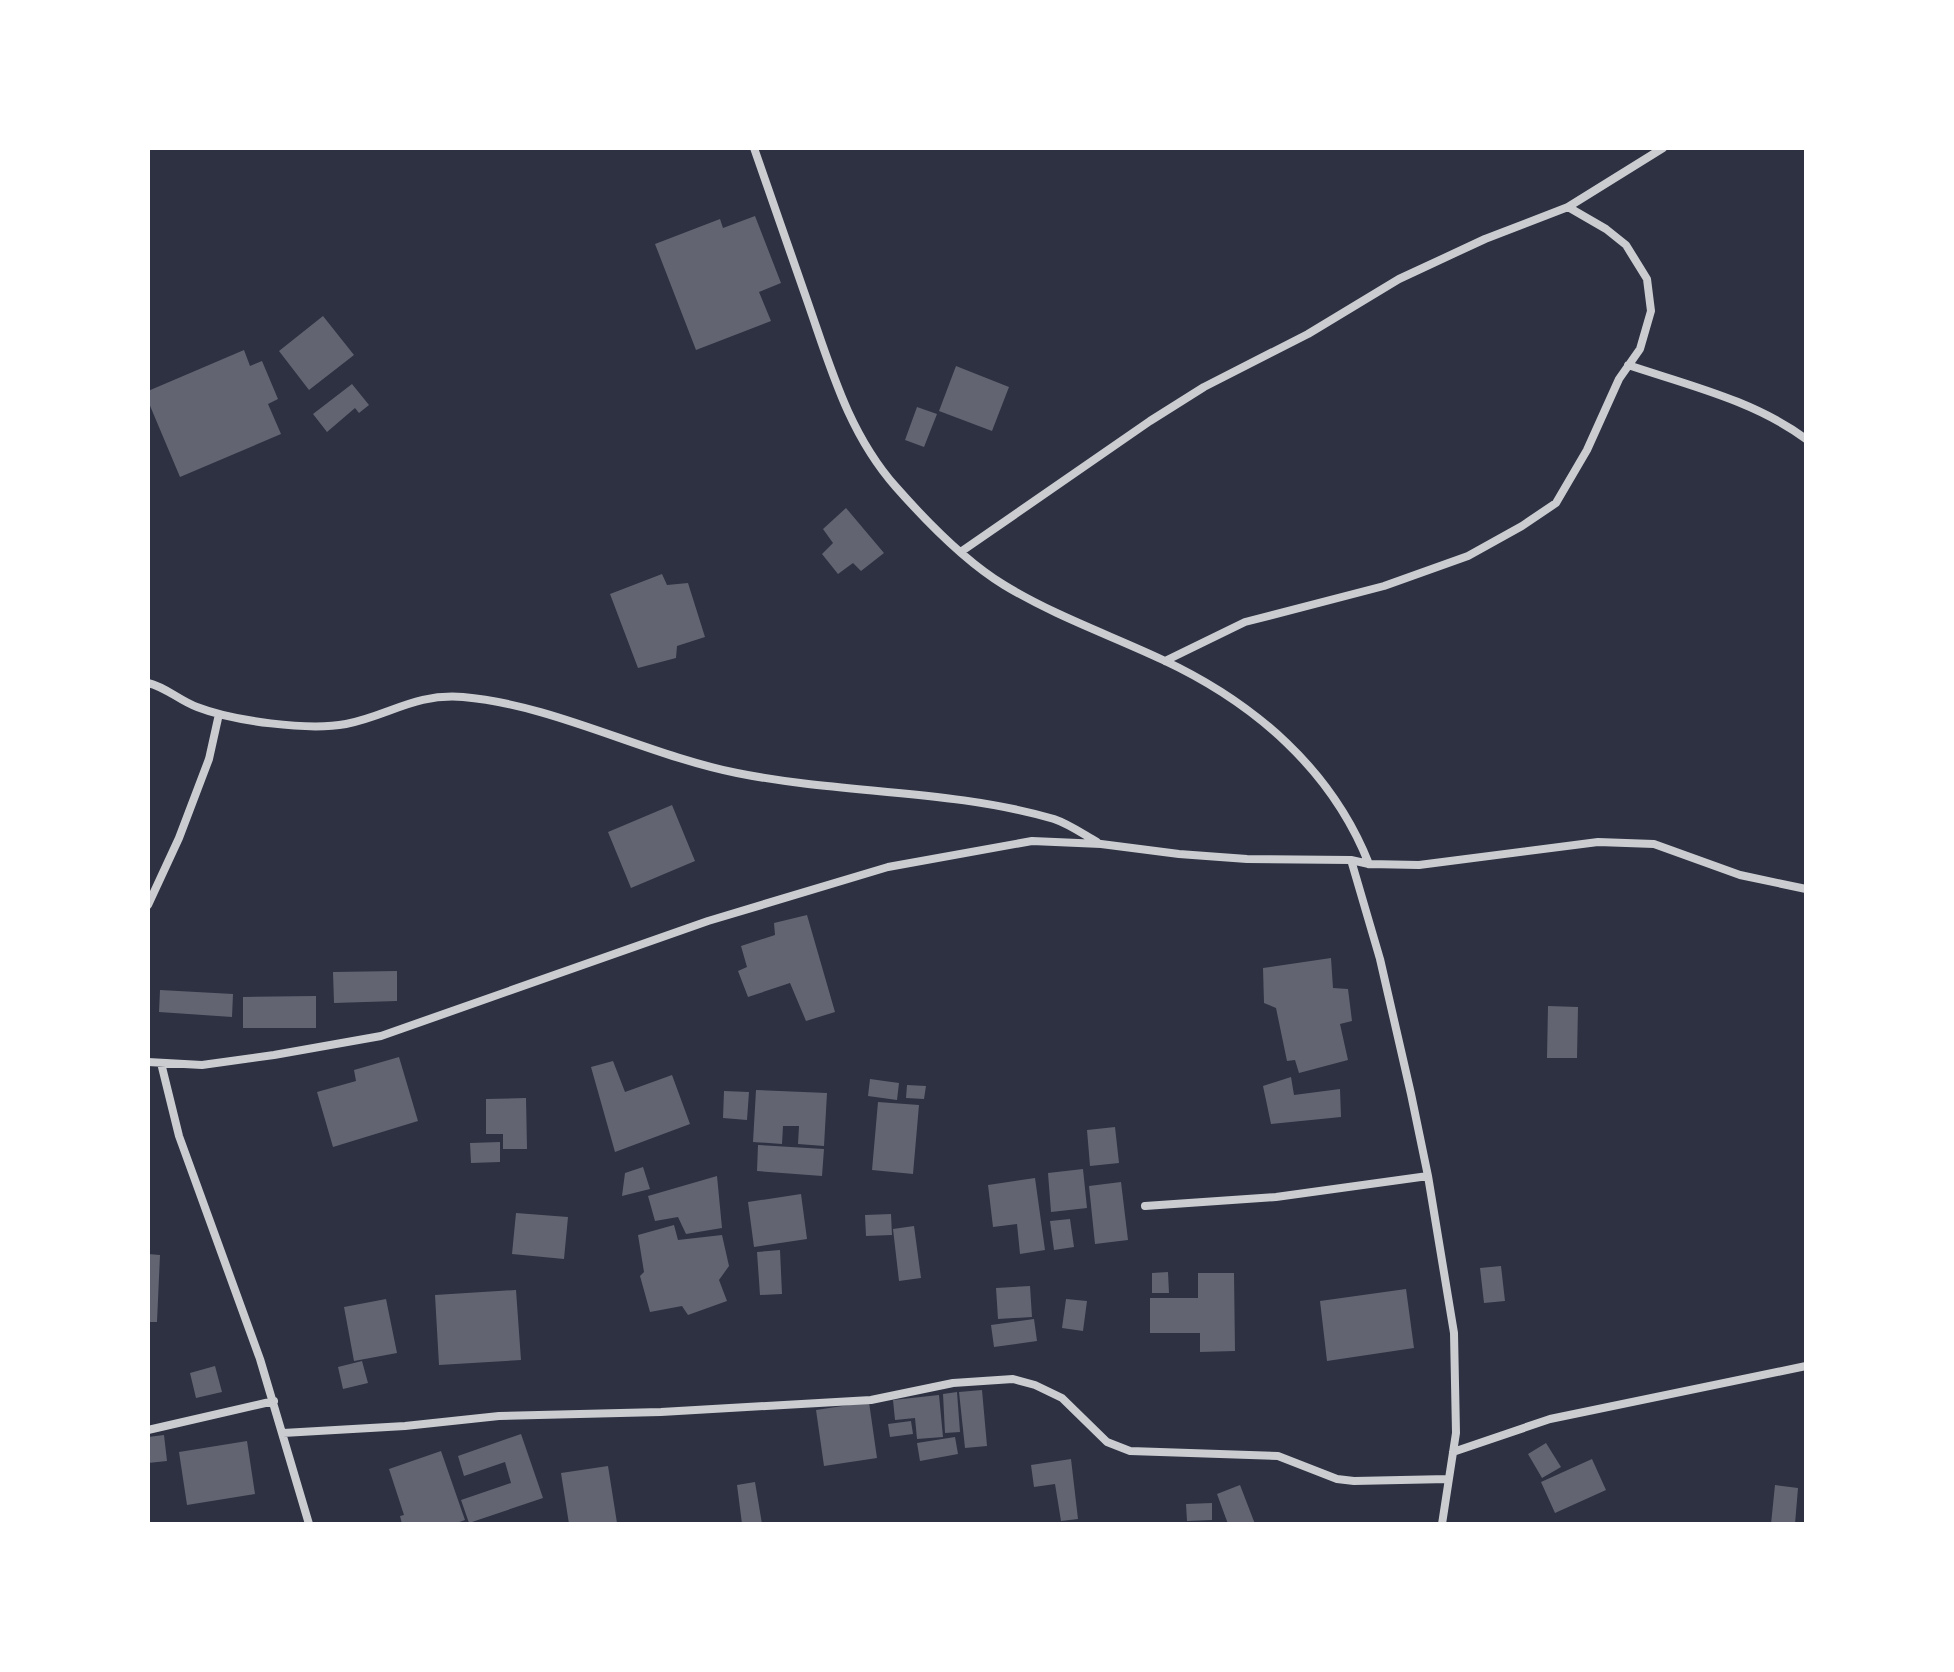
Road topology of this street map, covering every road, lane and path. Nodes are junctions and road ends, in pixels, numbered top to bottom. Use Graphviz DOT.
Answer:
graph roads {
  1 [pos="754,148"];
  2 [pos="1663,148"];
  3 [pos="1568,207"];
  4 [pos="1628,365"];
  5 [pos="1806,439"];
  6 [pos="962,551"];
  7 [pos="1165,661"];
  8 [pos="148,683"];
  9 [pos="219,714"];
  10 [pos="1101,844"];
  11 [pos="1351,860"];
  12 [pos="1369,864"];
  13 [pos="1806,889"];
  14 [pos="148,905"];
  15 [pos="148,1062"];
  16 [pos="161,1063"];
  17 [pos="1428,1176"];
  18 [pos="1145,1206"];
  19 [pos="1806,1366"];
  20 [pos="274,1401"];
  21 [pos="148,1430"];
  22 [pos="283,1433"];
  23 [pos="1453,1452"];
  24 [pos="1448,1479"];
  25 [pos="309,1524"];
  26 [pos="1442,1524"];
  1 -- 6 [label="street"];
  2 -- 3 [label="street"];
  3 -- 4 [label="street"];
  3 -- 6 [label="street"];
  4 -- 5 [label="street"];
  4 -- 7 [label="street"];
  6 -- 7 [label="street"];
  7 -- 12 [label="street"];
  8 -- 9 [label="street"];
  9 -- 10 [label="street"];
  9 -- 14 [label="street"];
  10 -- 11 [label="street"];
  10 -- 16 [label="street"];
  11 -- 12 [label="street"];
  11 -- 17 [label="street"];
  12 -- 13 [label="street"];
  15 -- 16 [label="street"];
  16 -- 20 [label="street"];
  17 -- 18 [label="street"];
  17 -- 23 [label="street"];
  19 -- 23 [label="street"];
  20 -- 21 [label="street"];
  20 -- 22 [label="street"];
  22 -- 24 [label="street"];
  22 -- 25 [label="street"];
  23 -- 24 [label="street"];
  24 -- 26 [label="street"];
}
